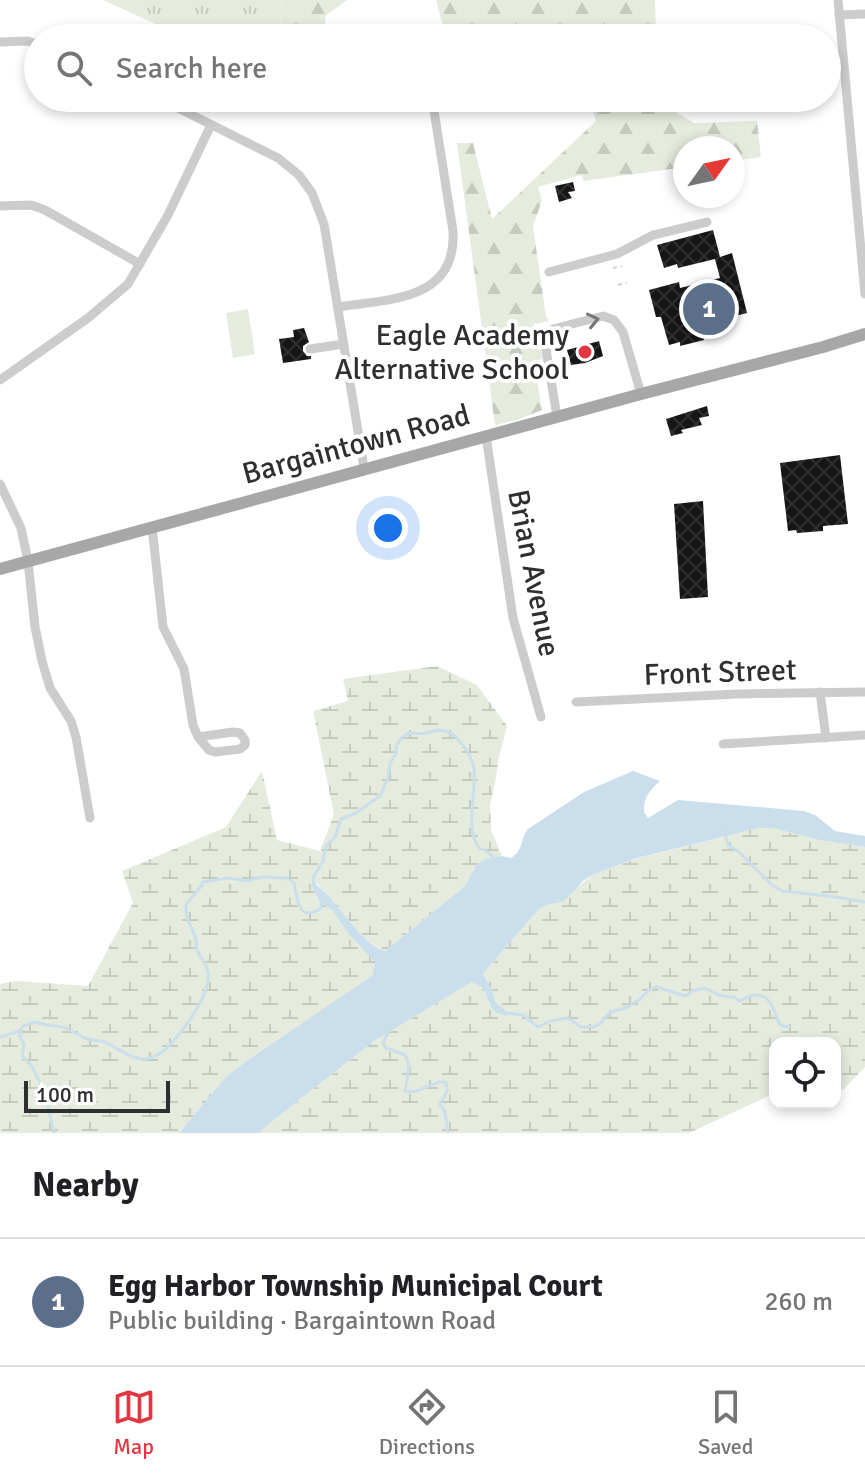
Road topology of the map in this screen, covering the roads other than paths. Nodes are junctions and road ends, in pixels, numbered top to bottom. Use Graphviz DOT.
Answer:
graph roads {
  1 [pos="838,0"];
  2 [pos="865,14"];
  3 [pos="839,15"];
  4 [pos="840,24"];
  5 [pos="841,36"];
  6 [pos="24,41"];
  7 [pos="0,42"];
  8 [pos="185,112"];
  9 [pos="434,112"];
  10 [pos="211,125"];
  11 [pos="0,206"];
  12 [pos="707,222"];
  13 [pos="140,264"];
  14 [pos="549,272"];
  15 [pos="865,294"];
  16 [pos="338,307"];
  17 [pos="865,334"];
  18 [pos="344,344"];
  19 [pos="310,349"];
  20 [pos="0,380"];
  21 [pos="641,394"];
  22 [pos="557,417"];
  23 [pos="486,436"];
  24 [pos="364,468"];
  25 [pos="0,484"];
  26 [pos="152,527"];
  27 [pos="28,561"];
  28 [pos="0,569"];
  29 [pos="820,692"];
  30 [pos="865,692"];
  31 [pos="576,702"];
  32 [pos="541,717"];
  33 [pos="865,735"];
  34 [pos="198,737"];
  35 [pos="826,738"];
  36 [pos="723,744"];
  37 [pos="90,818"];
  1 -- 3 [label="street"];
  2 -- 3 [label="street"];
  3 -- 4 [label="street"];
  5 -- 15 [label="street"];
  6 -- 7 [label="street"];
  8 -- 10 [label="street"];
  9 -- 16 [label="street"];
  10 -- 13 [label="street"];
  10 -- 16 [label="street"];
  11 -- 13 [label="street"];
  12 -- 14 [label="street"];
  13 -- 20 [label="street"];
  16 -- 18 [label="street"];
  17 -- 21 [label="main road, Bargaintown Road"];
  18 -- 19 [label="street"];
  18 -- 24 [label="street"];
  21 -- 22 [label="main road, Bargaintown Road"];
  22 -- 21 [label="street, one-way"];
  22 -- 23 [label="main road, Bargaintown Road"];
  23 -- 24 [label="main road, Bargaintown Road"];
  23 -- 32 [label="street, Brian Avenue"];
  24 -- 26 [label="main road, Bargaintown Road"];
  25 -- 27 [label="street"];
  26 -- 27 [label="main road, Bargaintown Road"];
  26 -- 34 [label="street"];
  27 -- 28 [label="main road, Bargaintown Road"];
  27 -- 37 [label="street"];
  29 -- 30 [label="street, Front Street"];
  29 -- 31 [label="street, Front Street"];
  29 -- 35 [label="street"];
  33 -- 35 [label="street"];
  35 -- 36 [label="street"];
}
